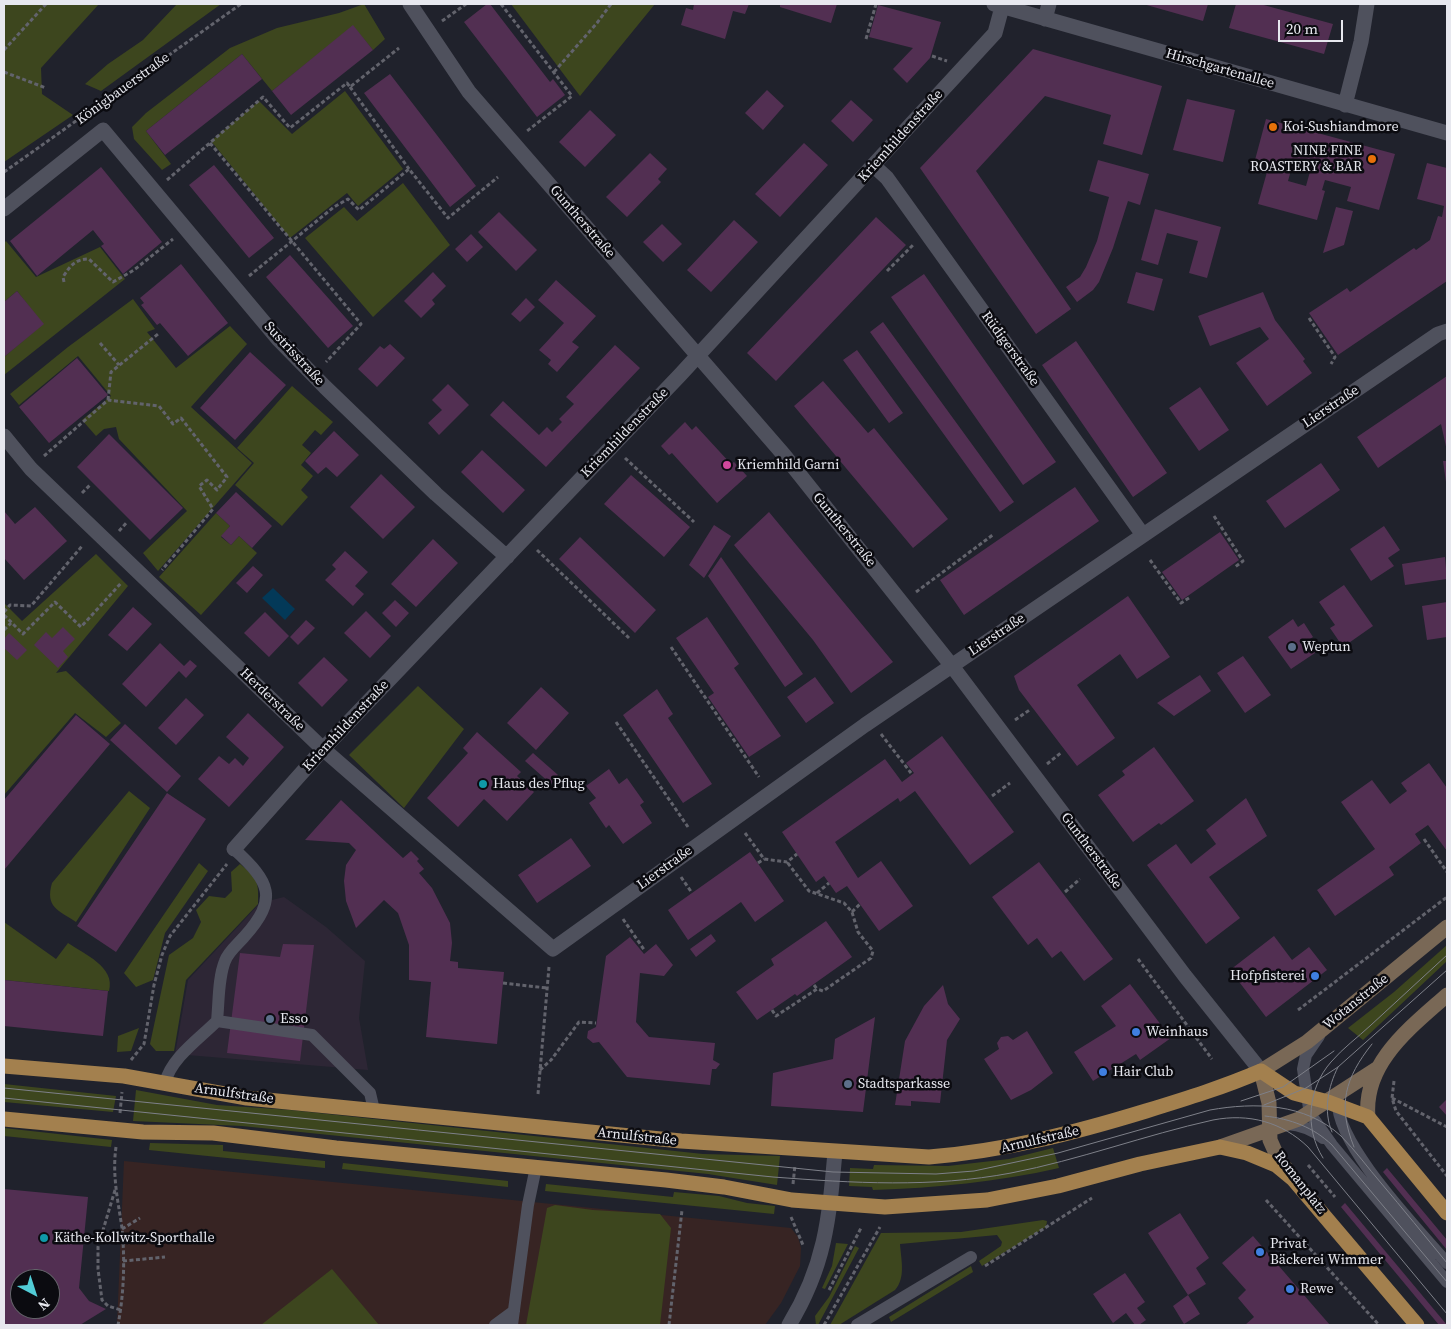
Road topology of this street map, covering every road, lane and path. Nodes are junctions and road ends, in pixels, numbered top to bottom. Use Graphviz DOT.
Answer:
graph roads {
  1 [pos="46,4"];
  2 [pos="241,4"];
  3 [pos="410,4"];
  4 [pos="466,4"];
  5 [pos="501,4"];
  6 [pos="611,4"];
  7 [pos="876,4"];
  8 [pos="1049,4"];
  9 [pos="1367,4"];
  10 [pos="997,5"];
  11 [pos="1045,20"];
  12 [pos="442,21"];
  13 [pos="866,39"];
  14 [pos="399,48"];
  15 [pos="4,50"];
  16 [pos="4,72"];
  17 [pos="554,72"];
  18 [pos="350,87"];
  19 [pos="46,88"];
  20 [pos="1344,105"];
  21 [pos="103,130"];
  22 [pos="1447,132"];
  23 [pos="513,142"];
  24 [pos="210,143"];
  25 [pos="874,166"];
  26 [pos="409,169"];
  27 [pos="4,172"];
  28 [pos="498,177"];
  29 [pos="155,190"];
  30 [pos="4,208"];
  31 [pos="187,228"];
  32 [pos="928,234"];
  33 [pos="292,241"];
  34 [pos="887,271"];
  35 [pos="64,282"];
  36 [pos="236,287"];
  37 [pos="1309,318"];
  38 [pos="1447,331"];
  39 [pos="158,334"];
  40 [pos="100,343"];
  41 [pos="698,355"];
  42 [pos="1331,364"];
  43 [pos="119,365"];
  44 [pos="320,368"];
  45 [pos="108,400"];
  46 [pos="4,436"];
  47 [pos="625,458"];
  48 [pos="31,468"];
  49 [pos="1214,516"];
  50 [pos="694,522"];
  51 [pos="95,531"];
  52 [pos="994,534"];
  53 [pos="1144,535"];
  54 [pos="537,550"];
  55 [pos="507,557"];
  56 [pos="1150,560"];
  57 [pos="1235,567"];
  58 [pos="134,569"];
  59 [pos="150,584"];
  60 [pos="1189,598"];
  61 [pos="902,603"];
  62 [pos="4,614"];
  63 [pos="11,622"];
  64 [pos="4,630"];
  65 [pos="629,638"];
  66 [pos="670,647"];
  67 [pos="952,666"];
  68 [pos="872,720"];
  69 [pos="616,722"];
  70 [pos="324,749"];
  71 [pos="911,773"];
  72 [pos="759,777"];
  73 [pos="1010,783"];
  74 [pos="992,796"];
  75 [pos="734,818"];
  76 [pos="688,827"];
  77 [pos="1424,839"];
  78 [pos="232,854"];
  79 [pos="797,854"];
  80 [pos="764,859"];
  81 [pos="787,862"];
  82 [pos="758,863"];
  83 [pos="1447,872"];
  84 [pos="681,877"];
  85 [pos="1080,879"];
  86 [pos="829,883"];
  87 [pos="1065,892"];
  88 [pos="692,893"];
  89 [pos="816,893"];
  90 [pos="1447,897"];
  91 [pos="860,904"];
  92 [pos="614,905"];
  93 [pos="852,912"];
  94 [pos="1447,927"];
  95 [pos="552,949"];
  96 [pos="645,951"];
  97 [pos="1138,958"];
  98 [pos="503,983"];
  99 [pos="814,984"];
  100 [pos="547,988"];
  101 [pos="817,989"];
  102 [pos="1447,995"];
  103 [pos="772,1010"];
  104 [pos="1298,1010"];
  105 [pos="217,1021"];
  106 [pos="596,1024"];
  107 [pos="1324,1028"];
  108 [pos="132,1059"];
  109 [pos="1212,1059"];
  110 [pos="4,1066"];
  111 [pos="1378,1068"];
  112 [pos="540,1070"];
  113 [pos="1262,1071"];
  114 [pos="1399,1073"];
  115 [pos="165,1083"];
  116 [pos="538,1094"];
  117 [pos="1307,1096"];
  118 [pos="1392,1098"];
  119 [pos="1334,1101"];
  120 [pos="374,1110"];
  121 [pos="1311,1112"];
  122 [pos="1368,1117"];
  123 [pos="4,1119"];
  124 [pos="1287,1124"];
  125 [pos="1447,1127"];
  126 [pos="1268,1131"];
  127 [pos="1332,1145"];
  128 [pos="1220,1147"];
  129 [pos="796,1149"];
  130 [pos="835,1152"];
  131 [pos="115,1154"];
  132 [pos="1308,1165"];
  133 [pos="536,1167"];
  134 [pos="1447,1176"];
  135 [pos="1293,1179"];
  136 [pos="115,1189"];
  137 [pos="1335,1197"];
  138 [pos="1092,1198"];
  139 [pos="792,1200"];
  140 [pos="1266,1200"];
  141 [pos="830,1203"];
  142 [pos="682,1210"];
  143 [pos="1447,1213"];
  144 [pos="140,1218"];
  145 [pos="791,1220"];
  146 [pos="880,1227"];
  147 [pos="122,1229"];
  148 [pos="165,1257"];
  149 [pos="970,1257"];
  150 [pos="123,1261"];
  151 [pos="1447,1263"];
  152 [pos="978,1270"];
  153 [pos="1447,1282"];
  154 [pos="121,1310"];
  155 [pos="514,1311"];
  156 [pos="118,1325"];
  157 [pos="495,1325"];
  158 [pos="512,1325"];
  159 [pos="669,1325"];
  160 [pos="788,1325"];
  161 [pos="824,1325"];
  162 [pos="857,1325"];
  163 [pos="1379,1325"];
  164 [pos="1417,1325"];
  1 -- 15 [label="path"];
  2 -- 27 [label="path, Königbauerstraße"];
  3 -- 23 [label="street, Guntherstraße"];
  4 -- 12 [label="path"];
  5 -- 17 [label="path"];
  6 -- 17 [label="path"];
  7 -- 13 [label="path"];
  8 -- 11 [label="street"];
  9 -- 20 [label="street"];
  10 -- 11 [label="street, Hirschgartenallee"];
  10 -- 25 [label="street, Kriemhildenstraße"];
  11 -- 20 [label="street, Hirschgartenallee"];
  14 -- 18 [label="path"];
  16 -- 19 [label="path"];
  17 -- 23 [label="path"];
  18 -- 24 [label="path"];
  18 -- 26 [label="path"];
  20 -- 22 [label="street, Hirschgartenallee"];
  21 -- 29 [label="street, Sustrisstraße"];
  21 -- 30 [label="street, Königbauerstraße"];
  23 -- 41 [label="street, Guntherstraße"];
  24 -- 29 [label="path"];
  24 -- 33 [label="path"];
  25 -- 32 [label="street, Rüdigerstraße"];
  25 -- 41 [label="street, Kriemhildenstraße"];
  26 -- 28 [label="path"];
  26 -- 33 [label="path"];
  29 -- 31 [label="street, Sustrisstraße"];
  31 -- 35 [label="path"];
  31 -- 36 [label="street, Sustrisstraße"];
  32 -- 34 [label="path"];
  32 -- 53 [label="street, Rüdigerstraße"];
  33 -- 36 [label="path"];
  33 -- 44 [label="path"];
  36 -- 55 [label="street, Sustrisstraße"];
  37 -- 42 [label="path"];
  38 -- 53 [label="street, Lierstraße"];
  39 -- 43 [label="path"];
  40 -- 43 [label="path"];
  41 -- 55 [label="street, Kriemhildenstraße"];
  41 -- 61 [label="street, Guntherstraße"];
  43 -- 45 [label="path"];
  45 -- 48 [label="path"];
  45 -- 59 [label="path"];
  46 -- 48 [label="street, Herderstraße"];
  47 -- 50 [label="path"];
  48 -- 51 [label="street, Herderstraße"];
  49 -- 57 [label="path"];
  51 -- 58 [label="street, Herderstraße"];
  51 -- 62 [label="path"];
  52 -- 61 [label="path"];
  53 -- 67 [label="street, Lierstraße"];
  54 -- 65 [label="path"];
  55 -- 70 [label="street, Kriemhildenstraße"];
  56 -- 60 [label="path"];
  58 -- 59 [label="street, Herderstraße"];
  58 -- 63 [label="path"];
  59 -- 70 [label="street, Herderstraße"];
  61 -- 67 [label="street, Guntherstraße"];
  62 -- 63 [label="path"];
  63 -- 64 [label="path"];
  66 -- 72 [label="path"];
  67 -- 68 [label="street, Lierstraße"];
  67 -- 113 [label="street, Guntherstraße"];
  68 -- 71 [label="path"];
  68 -- 75 [label="street, Lierstraße"];
  69 -- 76 [label="path"];
  70 -- 78 [label="street, Kriemhildenstraße"];
  70 -- 95 [label="street, Herderstraße"];
  73 -- 74 [label="path"];
  75 -- 80 [label="path"];
  75 -- 92 [label="street, Lierstraße"];
  77 -- 83 [label="path"];
  78 -- 105 [label="lane"];
  78 -- 108 [label="path"];
  79 -- 81 [label="path"];
  80 -- 81 [label="path"];
  80 -- 82 [label="path"];
  81 -- 89 [label="path"];
  84 -- 88 [label="path"];
  85 -- 87 [label="path"];
  86 -- 89 [label="path"];
  89 -- 93 [label="path"];
  90 -- 104 [label="path"];
  91 -- 93 [label="path"];
  92 -- 95 [label="street, Lierstraße"];
  92 -- 96 [label="path"];
  93 -- 101 [label="path"];
  94 -- 107 [label="main road, Wotanstraße"];
  95 -- 100 [label="path"];
  97 -- 109 [label="path"];
  98 -- 100 [label="path"];
  99 -- 101 [label="path"];
  100 -- 112 [label="path"];
  101 -- 103 [label="path"];
  102 -- 111 [label="main road"];
  105 -- 115 [label="lane"];
  105 -- 120 [label="lane"];
  106 -- 112 [label="path"];
  107 -- 113 [label="main road, Wotanstraße"];
  107 -- 117 [label="lane"];
  110 -- 115 [label="main road, Arnulfstraße"];
  111 -- 119 [label="main road"];
  111 -- 122 [label="main road"];
  112 -- 116 [label="path"];
  113 -- 117 [label="main road"];
  113 -- 126 [label="main road, Romanplatz"];
  113 -- 130 [label="main road, Arnulfstraße"];
  114 -- 118 [label="path"];
  115 -- 120 [label="main road, Arnulfstraße"];
  117 -- 119 [label="main road"];
  117 -- 121 [label="lane"];
  118 -- 125 [label="path"];
  118 -- 134 [label="path"];
  119 -- 121 [label="main road"];
  119 -- 122 [label="main road"];
  119 -- 151 [label="lane"];
  120 -- 129 [label="main road, Arnulfstraße"];
  121 -- 124 [label="main road"];
  121 -- 127 [label="lane"];
  122 -- 143 [label="main road"];
  123 -- 133 [label="main road"];
  124 -- 126 [label="main road"];
  124 -- 127 [label="lane"];
  126 -- 128 [label="main road"];
  126 -- 135 [label="main road, Romanplatz"];
  127 -- 153 [label="lane"];
  128 -- 135 [label="main road"];
  128 -- 141 [label="main road"];
  129 -- 130 [label="main road, Arnulfstraße"];
  129 -- 139 [label="path"];
  130 -- 141 [label="street"];
  131 -- 136 [label="path"];
  132 -- 137 [label="path"];
  133 -- 139 [label="main road"];
  133 -- 155 [label="lane"];
  135 -- 164 [label="main road, Romanplatz"];
  136 -- 147 [label="path"];
  136 -- 154 [label="path"];
  138 -- 152 [label="path"];
  139 -- 141 [label="main road"];
  139 -- 145 [label="path"];
  140 -- 163 [label="path"];
  141 -- 160 [label="street"];
  142 -- 159 [label="path"];
  144 -- 147 [label="path"];
  146 -- 161 [label="path"];
  147 -- 150 [label="path"];
  148 -- 150 [label="path"];
  149 -- 162 [label="lane"];
  150 -- 154 [label="path"];
  154 -- 156 [label="path"];
  155 -- 157 [label="lane"];
  155 -- 158 [label="lane"];
}
